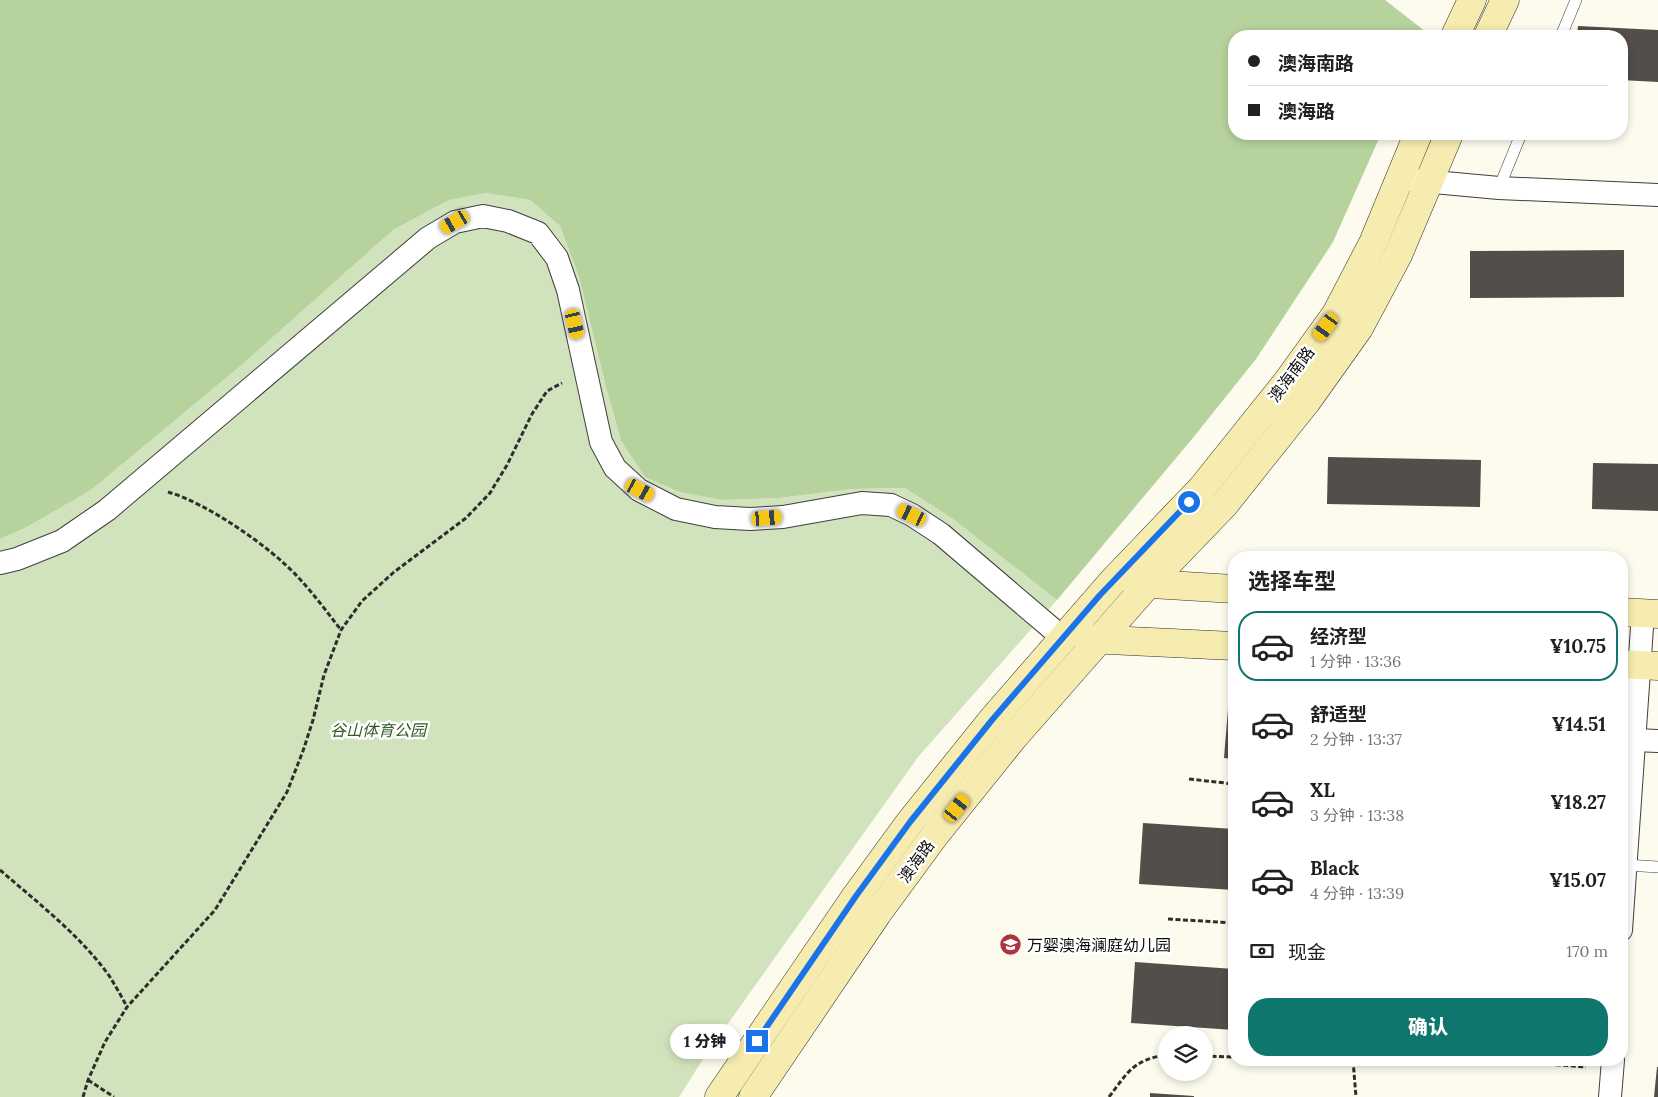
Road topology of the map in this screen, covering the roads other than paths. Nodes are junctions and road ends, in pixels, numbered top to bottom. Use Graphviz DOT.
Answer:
graph roads {
  1 [pos="1472,0"];
  2 [pos="1505,0"];
  3 [pos="1576,0"];
  4 [pos="1458,30"];
  5 [pos="1491,30"];
  6 [pos="1564,30"];
  7 [pos="1416,140"];
  8 [pos="1447,140"];
  9 [pos="1519,140"];
  10 [pos="1400,179"];
  11 [pos="1430,182"];
  12 [pos="1499,188"];
  13 [pos="1658,195"];
  14 [pos="0,563"];
  15 [pos="1113,581"];
  16 [pos="1148,584"];
  17 [pos="1228,589"];
  18 [pos="1641,613"];
  19 [pos="1063,638"];
  20 [pos="1099,639"];
  21 [pos="1228,646"];
  22 [pos="1639,665"];
  23 [pos="1634,740"];
  24 [pos="1658,742"];
  25 [pos="1628,790"];
  26 [pos="1628,865"];
  27 [pos="1658,867"];
  28 [pos="1612,1066"];
  29 [pos="719,1097"];
  30 [pos="753,1097"];
  31 [pos="1610,1097"];
  1 -- 4 [label="main road"];
  2 -- 5 [label="main road"];
  3 -- 6 [label="lane"];
  7 -- 10 [label="main road, 澳海南路"];
  8 -- 11 [label="main road, 澳海南路"];
  9 -- 12 [label="lane"];
  10 -- 11 [label="street"];
  10 -- 15 [label="main road, 澳海南路"];
  11 -- 12 [label="street"];
  11 -- 16 [label="main road, 澳海南路"];
  12 -- 13 [label="street"];
  14 -- 19 [label="street"];
  15 -- 16 [label="main road"];
  15 -- 19 [label="main road, 澳海路"];
  16 -- 17 [label="main road"];
  16 -- 20 [label="main road, 澳海路"];
  18 -- 22 [label="street"];
  19 -- 20 [label="main road"];
  19 -- 29 [label="main road, 澳海路"];
  20 -- 21 [label="main road"];
  20 -- 30 [label="main road, 澳海路"];
  22 -- 23 [label="street"];
  23 -- 24 [label="street"];
  23 -- 25 [label="street"];
  26 -- 27 [label="lane"];
  28 -- 31 [label="street"];
}
